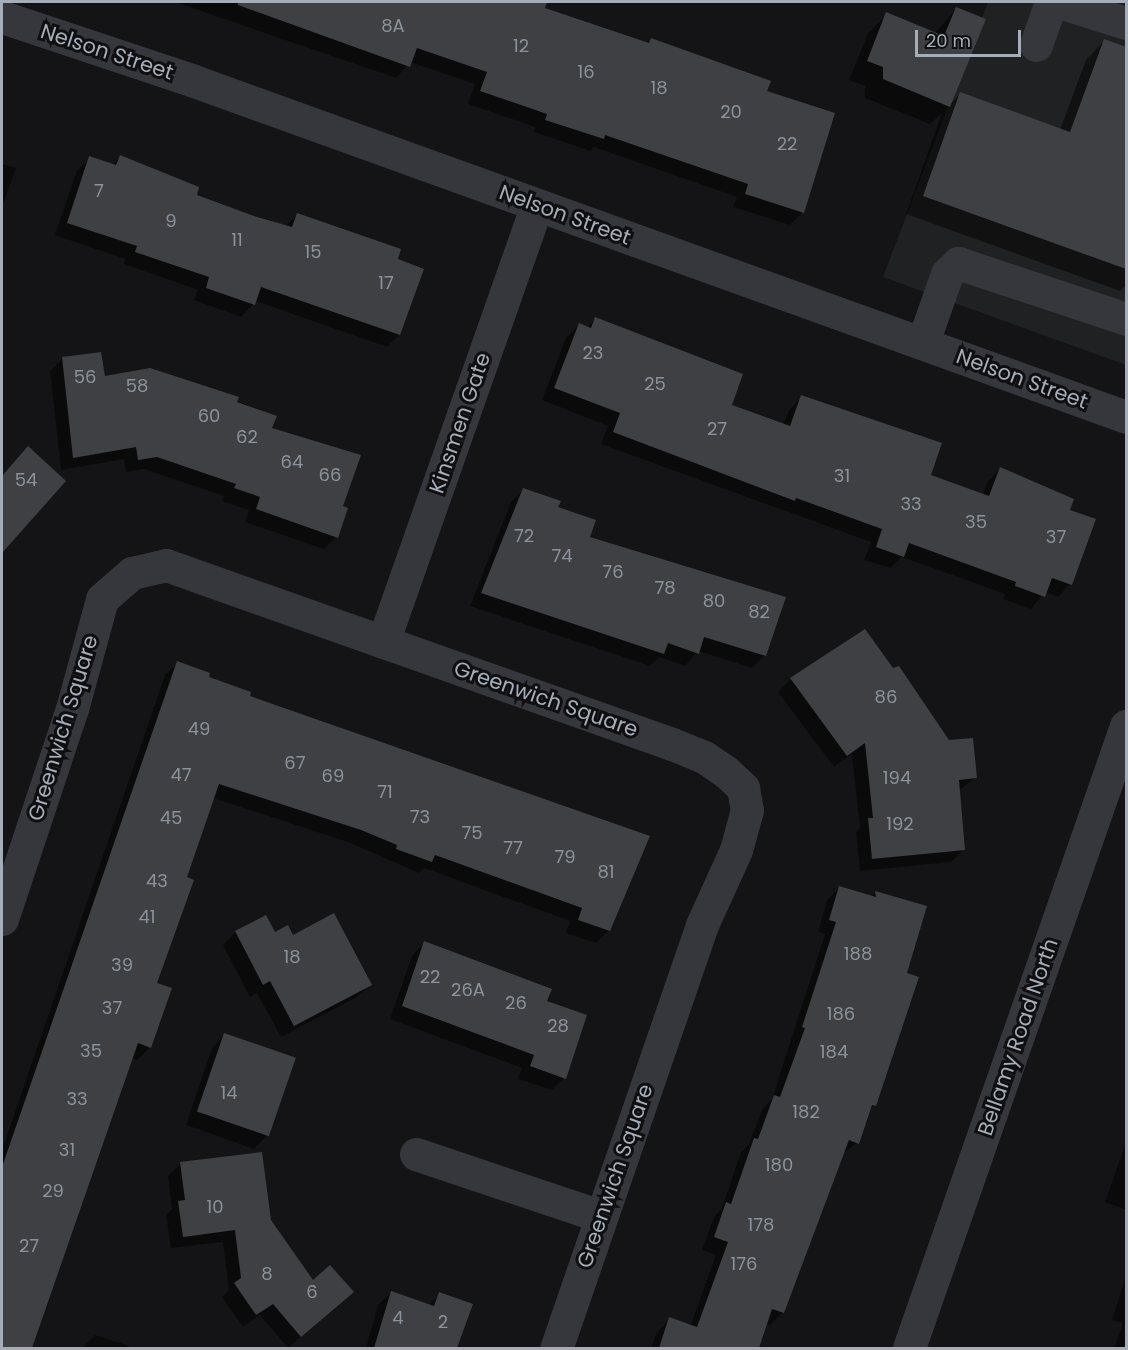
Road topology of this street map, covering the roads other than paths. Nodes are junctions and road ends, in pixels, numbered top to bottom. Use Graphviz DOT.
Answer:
graph roads {
  1 [pos="1051,2"];
  2 [pos="1059,2"];
  3 [pos="2,17"];
  4 [pos="1126,23"];
  5 [pos="1036,45"];
  6 [pos="537,205"];
  7 [pos="1126,319"];
  8 [pos="923,342"];
  9 [pos="1126,417"];
  10 [pos="383,642"];
  11 [pos="1126,726"];
  12 [pos="2,919"];
  13 [pos="416,1154"];
  14 [pos="600,1216"];
  15 [pos="556,1348"];
  16 [pos="909,1348"];
  1 -- 5 [label="street"];
  2 -- 4 [label="street"];
  3 -- 6 [label="street, Nelson Street"];
  6 -- 8 [label="street, Nelson Street"];
  6 -- 10 [label="street, Kinsmen Gate"];
  7 -- 8 [label="street"];
  8 -- 9 [label="street, Nelson Street"];
  10 -- 12 [label="street, Greenwich Square"];
  10 -- 14 [label="street, Greenwich Square"];
  11 -- 16 [label="street, Bellamy Road North"];
  13 -- 14 [label="street"];
  14 -- 15 [label="street, Greenwich Square"];
}
